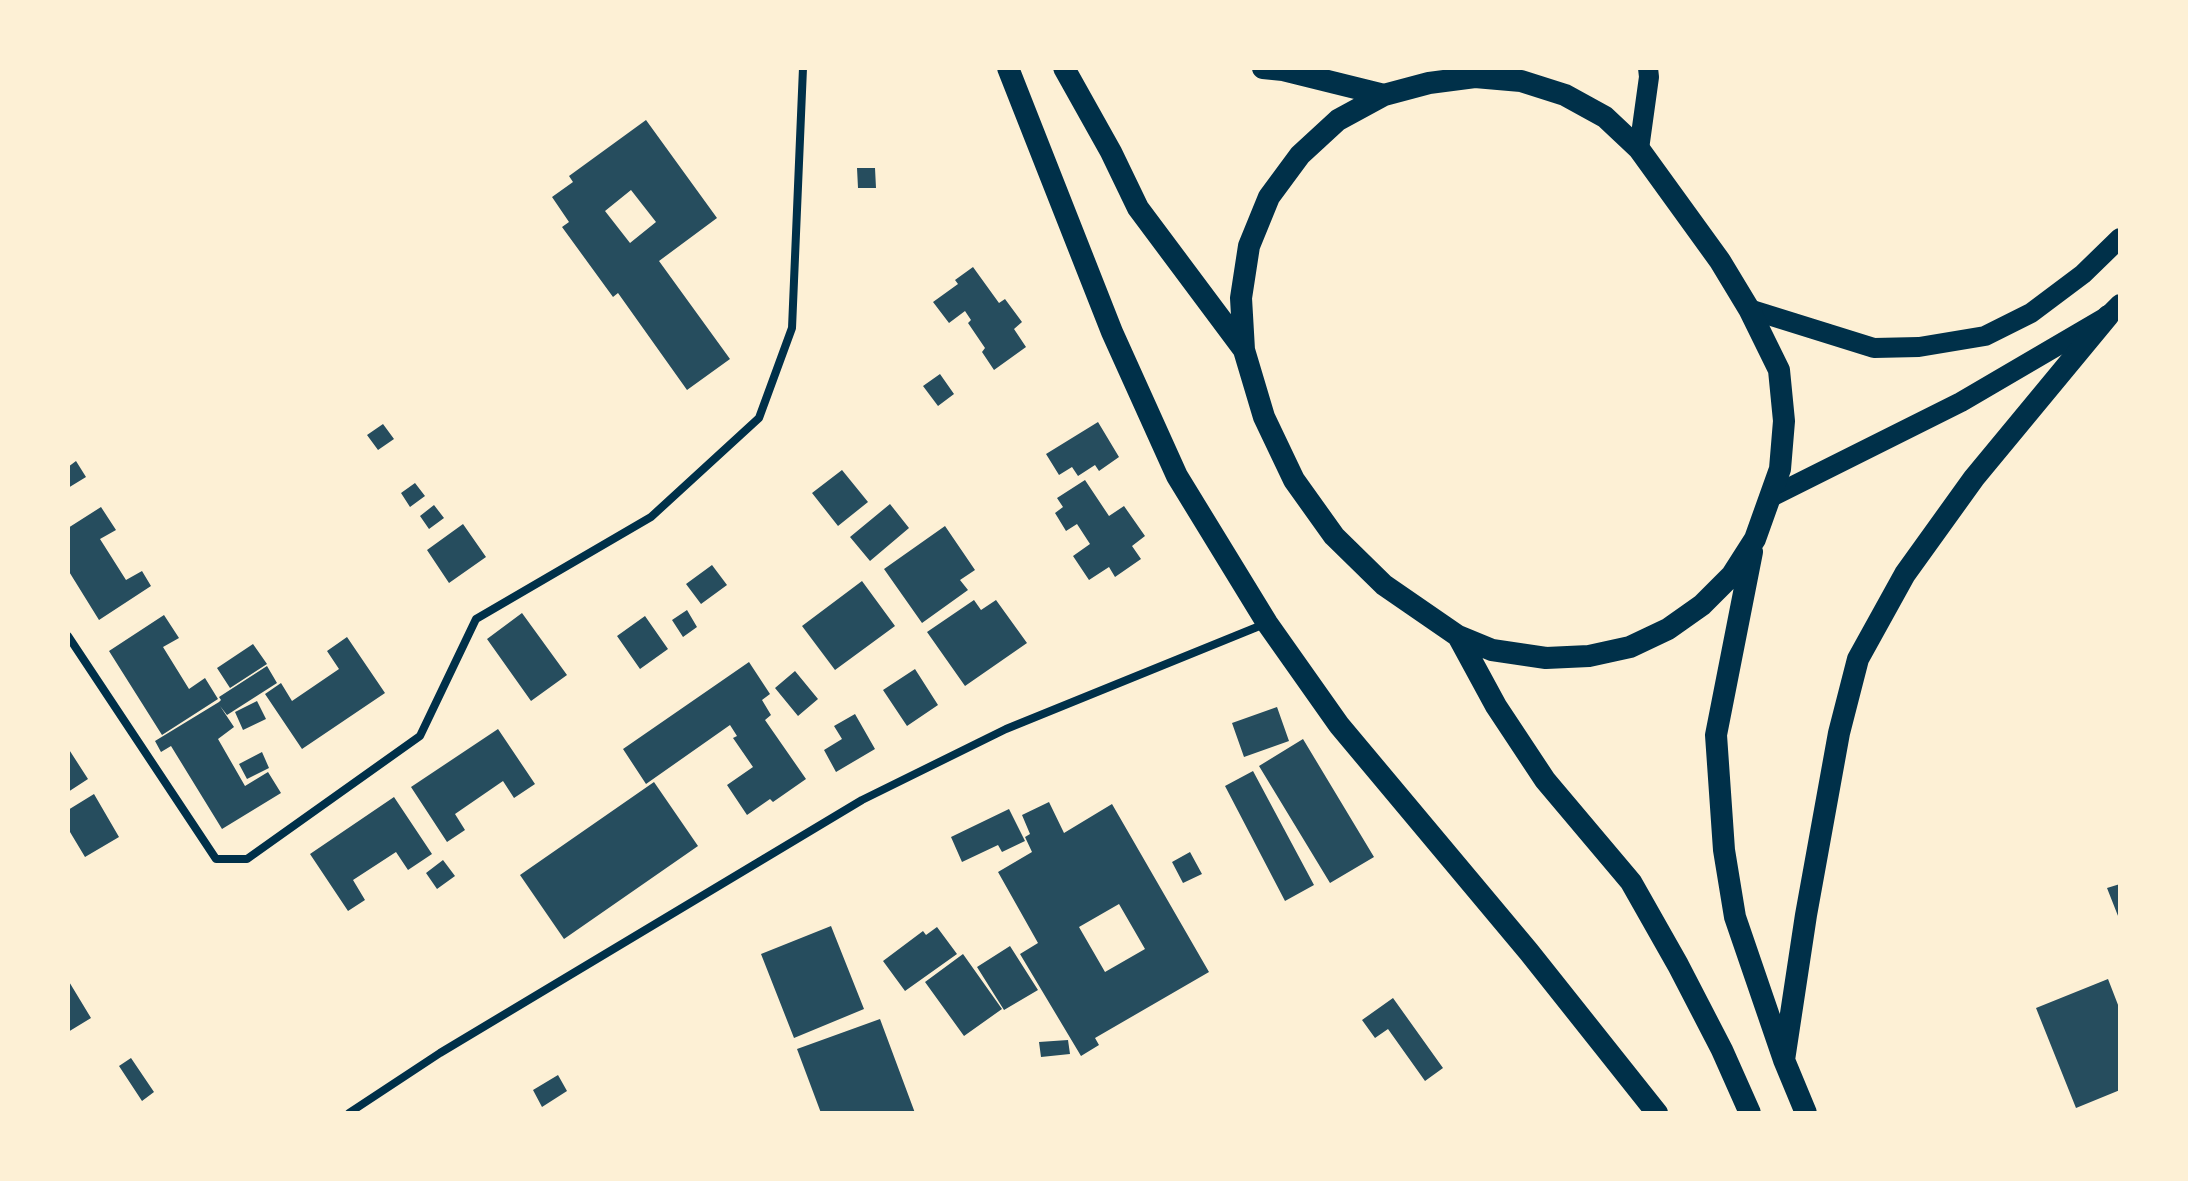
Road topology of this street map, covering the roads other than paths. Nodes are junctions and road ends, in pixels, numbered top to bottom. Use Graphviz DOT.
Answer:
graph roads {
  1 [pos="803,68"];
  2 [pos="1008,68"];
  3 [pos="1064,68"];
  4 [pos="1263,68"];
  5 [pos="1648,68"];
  6 [pos="1431,76"];
  7 [pos="1384,95"];
  8 [pos="1639,149"];
  9 [pos="2120,238"];
  10 [pos="1749,309"];
  11 [pos="2114,310"];
  12 [pos="1244,350"];
  13 [pos="1771,497"];
  14 [pos="1755,539"];
  15 [pos="1267,623"];
  16 [pos="68,636"];
  17 [pos="1458,636"];
  18 [pos="1784,1060"];
  19 [pos="349,1113"];
  20 [pos="1657,1113"];
  21 [pos="1750,1113"];
  22 [pos="1806,1113"];
  1 -- 16 [label="street"];
  2 -- 15 [label="highway"];
  3 -- 12 [label="highway"];
  4 -- 7 [label="highway"];
  5 -- 8 [label="main road"];
  6 -- 7 [label="highway"];
  6 -- 8 [label="highway"];
  7 -- 12 [label="highway"];
  8 -- 10 [label="highway"];
  9 -- 10 [label="main road"];
  10 -- 13 [label="highway"];
  11 -- 13 [label="main road"];
  11 -- 18 [label="highway"];
  12 -- 17 [label="highway"];
  13 -- 14 [label="highway"];
  14 -- 17 [label="highway"];
  14 -- 18 [label="highway"];
  15 -- 19 [label="street"];
  15 -- 20 [label="highway"];
  17 -- 21 [label="highway"];
  18 -- 22 [label="highway"];
}
